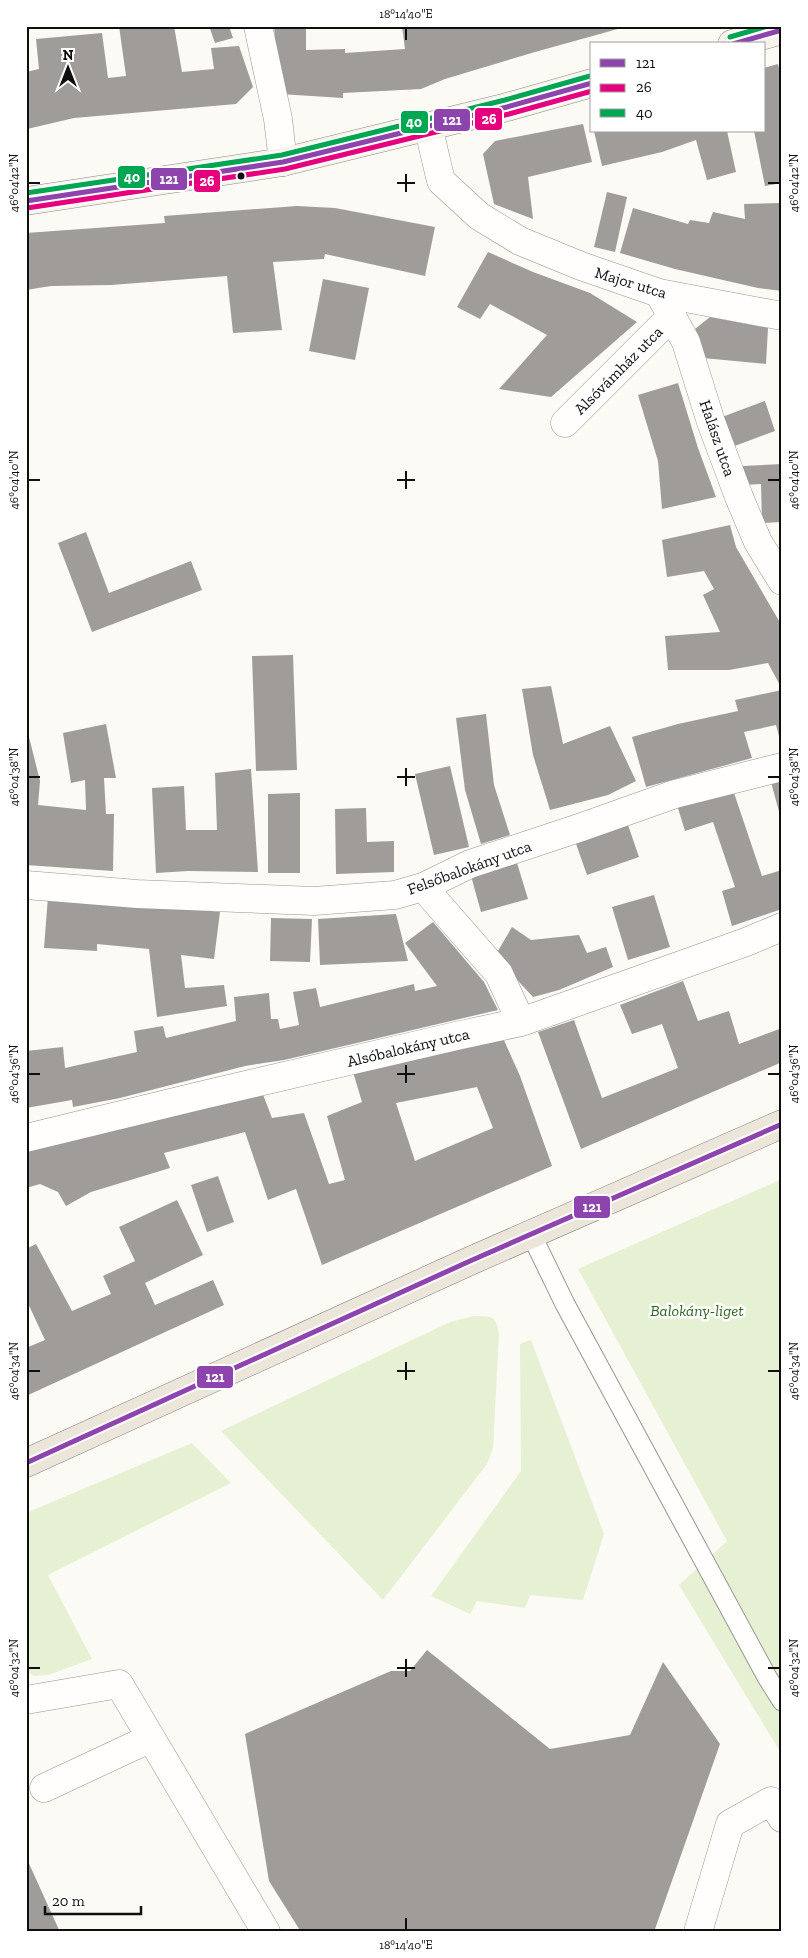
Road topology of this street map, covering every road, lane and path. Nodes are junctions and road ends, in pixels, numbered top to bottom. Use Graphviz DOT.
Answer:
graph roads {
  1 [pos="258,26"];
  2 [pos="782,30"];
  3 [pos="739,42"];
  4 [pos="590,84"];
  5 [pos="428,126"];
  6 [pos="283,162"];
  7 [pos="26,201"];
  8 [pos="659,293"];
  9 [pos="672,316"];
  10 [pos="782,316"];
  11 [pos="565,423"];
  12 [pos="782,581"];
  13 [pos="782,767"];
  14 [pos="26,885"];
  15 [pos="423,887"];
  16 [pos="782,927"];
  17 [pos="521,1022"];
  18 [pos="782,1124"];
  19 [pos="26,1138"];
  20 [pos="531,1234"];
  21 [pos="26,1463"];
  22 [pos="26,1700"];
  23 [pos="782,1701"];
  24 [pos="151,1738"];
  25 [pos="44,1788"];
  26 [pos="782,1818"];
  27 [pos="266,1932"];
  28 [pos="698,1932"];
  1 -- 6 [label="street"];
  2 -- 3 [label="street"];
  4 -- 5 [label="street"];
  5 -- 6 [label="street"];
  5 -- 8 [label="street, Major utca"];
  6 -- 7 [label="street"];
  8 -- 9 [label="street, Halász utca"];
  8 -- 10 [label="street, Major utca"];
  9 -- 11 [label="street, Alsóvámház utca"];
  9 -- 12 [label="street, Halász utca"];
  13 -- 15 [label="street, Felsőbalokány utca"];
  14 -- 15 [label="street, Felsőbalokány utca"];
  15 -- 17 [label="street"];
  16 -- 17 [label="street, Alsóbalokány utca"];
  17 -- 19 [label="street, Alsóbalokány utca"];
  18 -- 20 [label="main road"];
  20 -- 21 [label="main road"];
  20 -- 23 [label="lane"];
  22 -- 24 [label="street"];
  24 -- 25 [label="street"];
  24 -- 27 [label="street"];
  26 -- 28 [label="street"];
}
